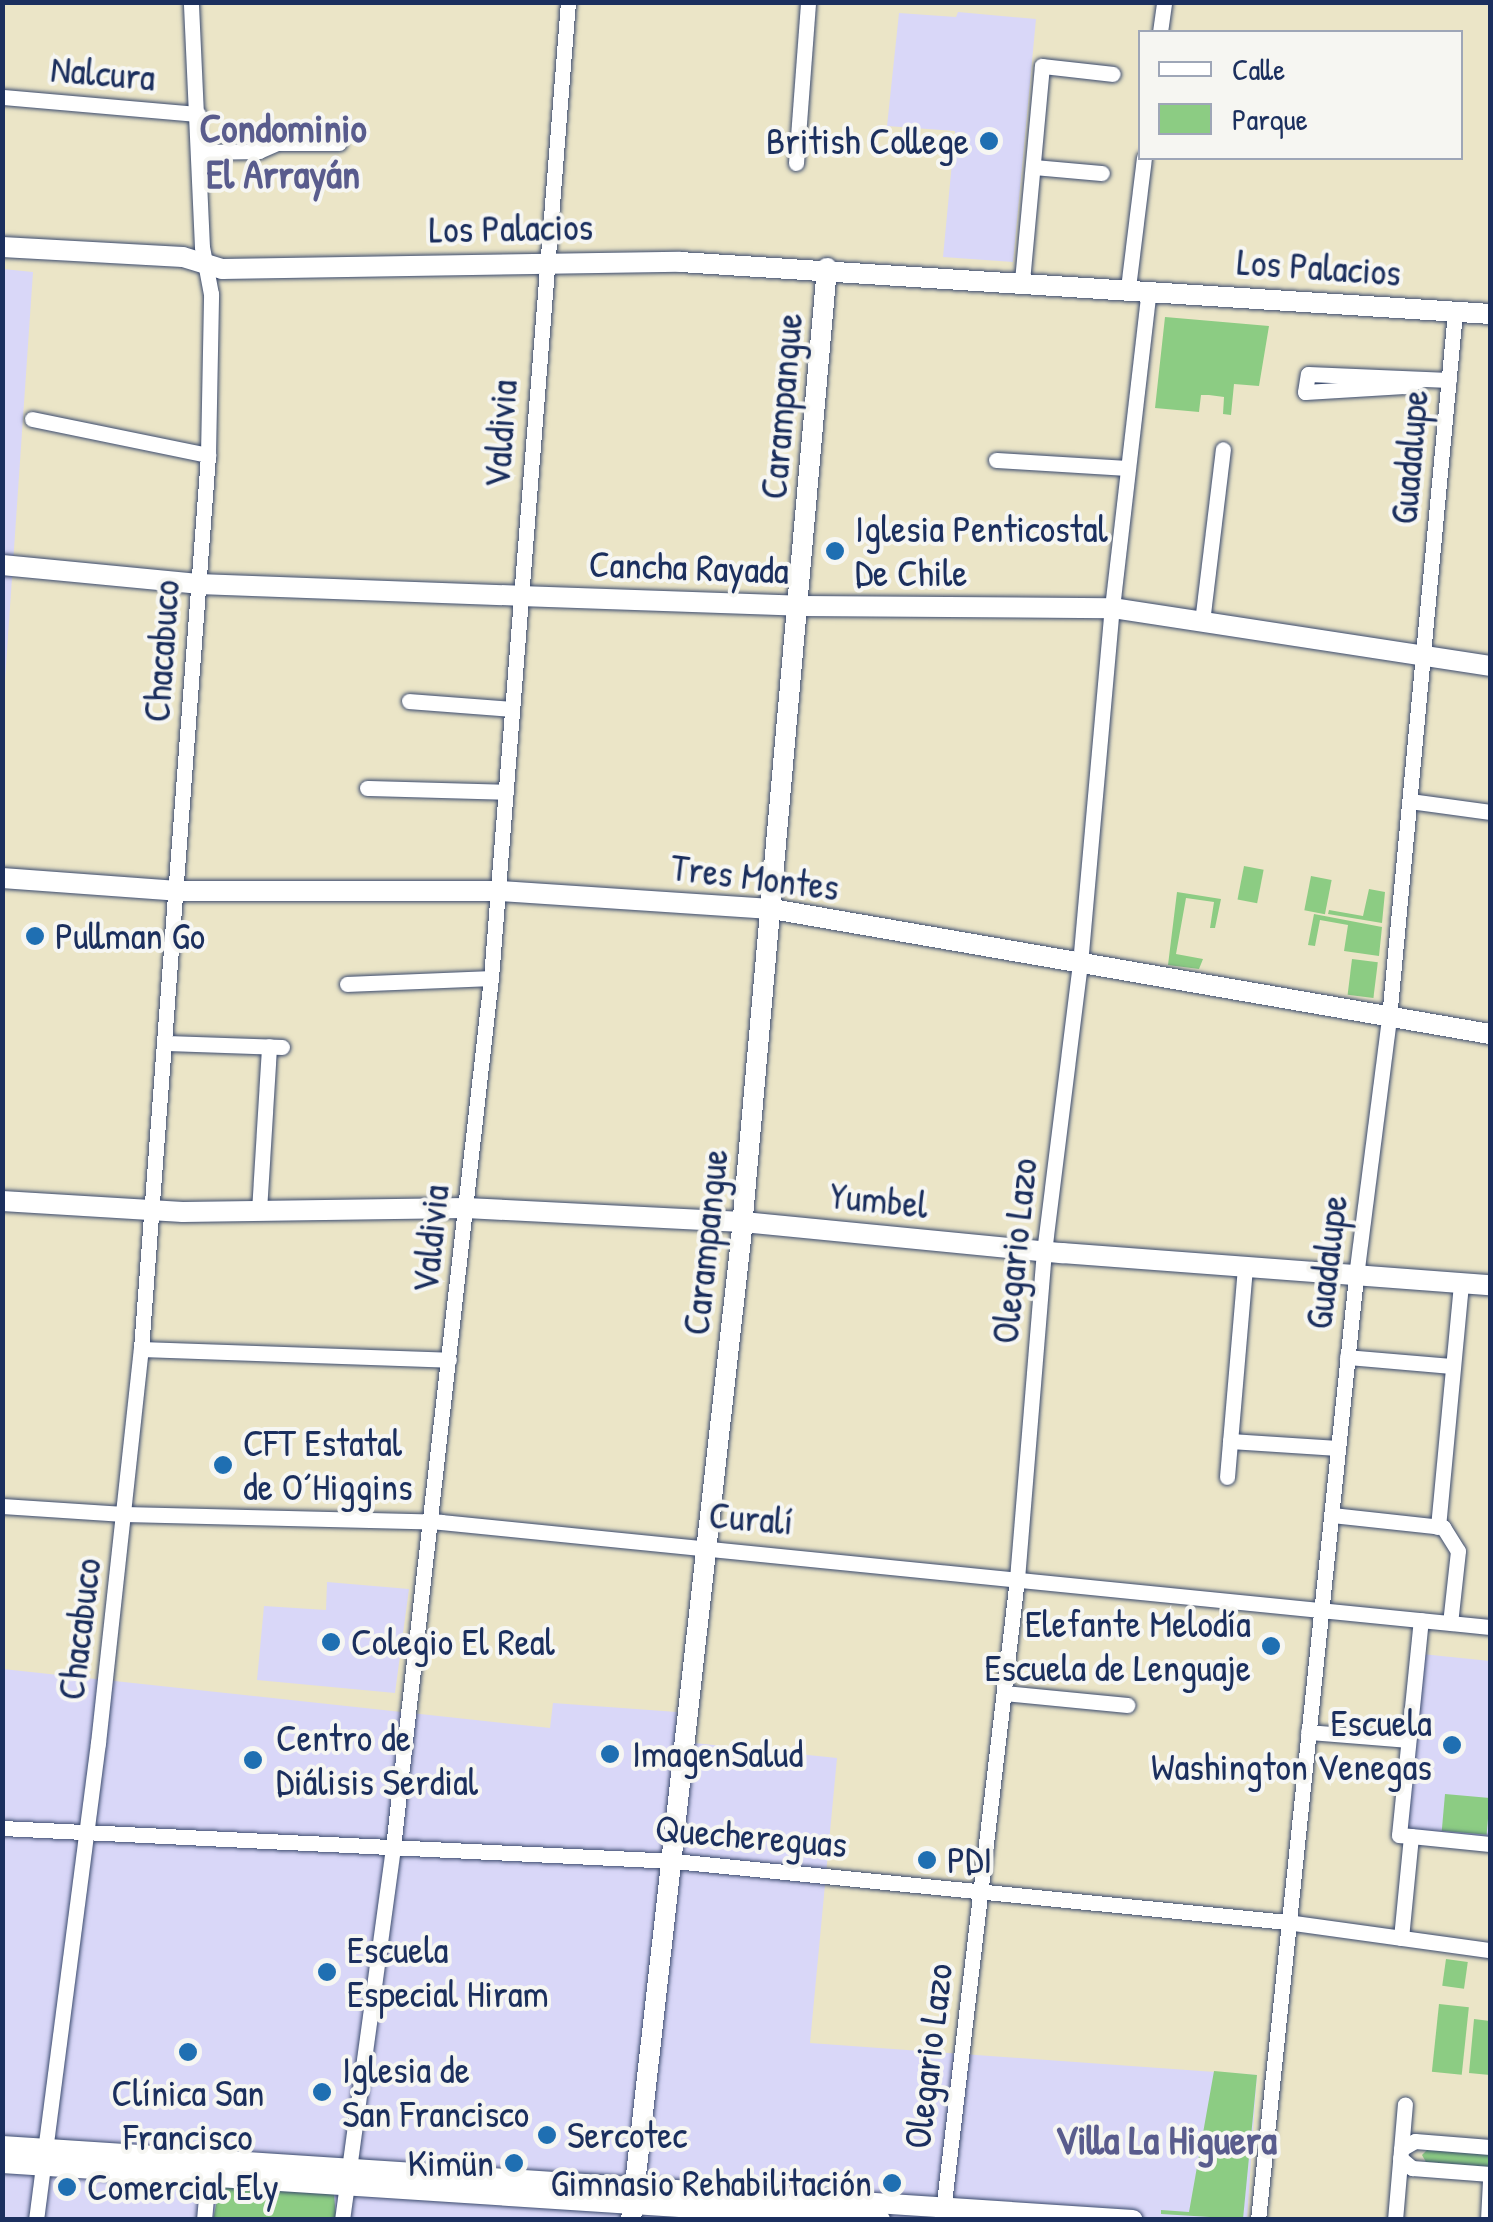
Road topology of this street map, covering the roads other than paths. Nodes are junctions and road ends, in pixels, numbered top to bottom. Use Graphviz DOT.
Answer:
graph roads {
  1 [pos="190,2"];
  2 [pos="808,2"];
  3 [pos="1164,2"];
  4 [pos="568,3"];
  5 [pos="1160,30"];
  6 [pos="1113,74"];
  7 [pos="2,97"];
  8 [pos="198,114"];
  9 [pos="339,143"];
  10 [pos="200,152"];
  11 [pos="1144,160"];
  12 [pos="796,162"];
  13 [pos="1032,168"];
  14 [pos="1102,173"];
  15 [pos="2,247"];
  16 [pos="545,263"];
  17 [pos="205,264"];
  18 [pos="827,268"];
  19 [pos="1022,281"];
  20 [pos="1138,289"];
  21 [pos="1455,312"];
  22 [pos="1490,314"];
  23 [pos="1449,380"];
  24 [pos="1418,381"];
  25 [pos="32,418"];
  26 [pos="1222,449"];
  27 [pos="208,454"];
  28 [pos="996,460"];
  29 [pos="1128,468"];
  30 [pos="2,565"];
  31 [pos="198,584"];
  32 [pos="520,596"];
  33 [pos="800,606"];
  34 [pos="1112,608"];
  35 [pos="1202,622"];
  36 [pos="1422,656"];
  37 [pos="1490,666"];
  38 [pos="409,701"];
  39 [pos="512,710"];
  40 [pos="367,788"];
  41 [pos="506,792"];
  42 [pos="1410,801"];
  43 [pos="1490,812"];
  44 [pos="2,878"];
  45 [pos="178,890"];
  46 [pos="498,890"];
  47 [pos="772,909"];
  48 [pos="1080,964"];
  49 [pos="490,978"];
  50 [pos="347,984"];
  51 [pos="1389,1018"];
  52 [pos="1490,1034"];
  53 [pos="167,1043"];
  54 [pos="2,1200"];
  55 [pos="466,1208"];
  56 [pos="155,1211"];
  57 [pos="259,1211"];
  58 [pos="743,1222"];
  59 [pos="1044,1252"];
  60 [pos="1245,1268"];
  61 [pos="1356,1276"];
  62 [pos="1461,1283"];
  63 [pos="1490,1285"];
  64 [pos="142,1350"];
  65 [pos="1347,1357"];
  66 [pos="450,1360"];
  67 [pos="1453,1366"];
  68 [pos="1230,1441"];
  69 [pos="1338,1448"];
  70 [pos="1227,1477"];
  71 [pos="2,1506"];
  72 [pos="124,1514"];
  73 [pos="1332,1515"];
  74 [pos="431,1522"];
  75 [pos="1441,1527"];
  76 [pos="709,1547"];
  77 [pos="1017,1578"];
  78 [pos="1322,1610"];
  79 [pos="1421,1620"];
  80 [pos="1450,1623"];
  81 [pos="1490,1627"];
  82 [pos="1004,1692"];
  83 [pos="1127,1704"];
  84 [pos="1308,1732"];
  85 [pos="1408,1740"];
  86 [pos="2,1828"];
  87 [pos="86,1834"];
  88 [pos="1411,1836"];
  89 [pos="1490,1844"];
  90 [pos="392,1847"];
  91 [pos="674,1861"];
  92 [pos="981,1890"];
  93 [pos="1287,1922"];
  94 [pos="1401,1938"];
  95 [pos="1490,1950"];
  96 [pos="1404,2104"];
  97 [pos="2,2146"];
  98 [pos="1490,2147"];
  99 [pos="1401,2153"];
  100 [pos="43,2158"];
  101 [pos="2,2163"];
  102 [pos="208,2175"];
  103 [pos="347,2176"];
  104 [pos="1490,2177"];
  105 [pos="633,2203"];
  106 [pos="942,2213"];
  107 [pos="36,2220"];
  108 [pos="204,2220"];
  109 [pos="342,2220"];
  110 [pos="880,2220"];
  111 [pos="1132,2220"];
  112 [pos="1258,2220"];
  113 [pos="1396,2220"];
  114 [pos="1488,2220"];
  1 -- 8 [label="street, Chacabuco"];
  2 -- 12 [label="street"];
  3 -- 5 [label="street"];
  4 -- 16 [label="street, Valdivia"];
  6 -- 13 [label="street"];
  7 -- 8 [label="street, Nalcura"];
  8 -- 10 [label="street, Chacabuco"];
  9 -- 10 [label="street"];
  10 -- 17 [label="street, Chacabuco"];
  11 -- 20 [label="street, Olegario Lazo"];
  13 -- 14 [label="street"];
  13 -- 19 [label="street"];
  15 -- 17 [label="street, Los Palacios"];
  16 -- 17 [label="street, Los Palacios"];
  16 -- 18 [label="street, Los Palacios"];
  16 -- 32 [label="street, Valdivia"];
  17 -- 27 [label="street, Chacabuco"];
  18 -- 19 [label="street, Los Palacios"];
  18 -- 33 [label="street, Carampangue"];
  19 -- 20 [label="street, Los Palacios"];
  20 -- 21 [label="street, Los Palacios"];
  20 -- 29 [label="street, Olegario Lazo"];
  21 -- 22 [label="street, Los Palacios"];
  21 -- 23 [label="street, Guadalupe"];
  23 -- 24 [label="street"];
  23 -- 36 [label="street, Guadalupe"];
  24 -- 24 [label="street"];
  25 -- 27 [label="street"];
  26 -- 35 [label="street"];
  27 -- 31 [label="street, Chacabuco"];
  28 -- 29 [label="street"];
  29 -- 34 [label="street, Olegario Lazo"];
  30 -- 31 [label="street, Cancha Rayada"];
  31 -- 32 [label="street, Cancha Rayada"];
  31 -- 45 [label="street, Chacabuco"];
  32 -- 33 [label="street, Cancha Rayada"];
  32 -- 39 [label="street, Valdivia"];
  33 -- 34 [label="street, Cancha Rayada"];
  33 -- 47 [label="street, Carampangue"];
  34 -- 35 [label="street, Cancha Rayada"];
  34 -- 48 [label="street, Olegario Lazo"];
  35 -- 36 [label="street, Cancha Rayada"];
  36 -- 37 [label="street, Cancha Rayada"];
  36 -- 42 [label="street, Guadalupe"];
  38 -- 39 [label="street"];
  39 -- 41 [label="street, Valdivia"];
  40 -- 41 [label="street"];
  41 -- 46 [label="street, Valdivia"];
  42 -- 43 [label="street"];
  42 -- 51 [label="street, Guadalupe"];
  44 -- 45 [label="street, Tres Montes"];
  45 -- 46 [label="street, Tres Montes"];
  45 -- 53 [label="street, Chacabuco"];
  46 -- 47 [label="street, Tres Montes"];
  46 -- 49 [label="street, Valdivia"];
  47 -- 48 [label="street, Tres Montes"];
  47 -- 58 [label="street, Carampangue"];
  48 -- 51 [label="street, Tres Montes"];
  48 -- 59 [label="street, Olegario Lazo"];
  49 -- 50 [label="street"];
  49 -- 55 [label="street, Valdivia"];
  51 -- 52 [label="street, Tres Montes"];
  51 -- 61 [label="street, Guadalupe"];
  53 -- 56 [label="street, Chacabuco"];
  53 -- 57 [label="street"];
  54 -- 56 [label="street, Yumbel"];
  55 -- 57 [label="street, Yumbel"];
  55 -- 58 [label="street, Yumbel"];
  55 -- 66 [label="street, Valdivia"];
  56 -- 57 [label="street, Yumbel"];
  56 -- 64 [label="street, Chacabuco"];
  58 -- 59 [label="street, Yumbel"];
  58 -- 76 [label="street, Carampangue"];
  59 -- 60 [label="street, Yumbel"];
  59 -- 77 [label="street, Olegario Lazo"];
  60 -- 61 [label="street, Yumbel"];
  60 -- 68 [label="street"];
  61 -- 62 [label="street, Yumbel"];
  61 -- 65 [label="street, Guadalupe"];
  62 -- 63 [label="street, Yumbel"];
  62 -- 67 [label="street"];
  64 -- 66 [label="street"];
  64 -- 72 [label="street, Chacabuco"];
  65 -- 67 [label="street"];
  65 -- 69 [label="street, Guadalupe"];
  66 -- 74 [label="street, Valdivia"];
  67 -- 75 [label="street"];
  68 -- 69 [label="street"];
  68 -- 70 [label="street"];
  69 -- 73 [label="street, Guadalupe"];
  71 -- 72 [label="street, Curalí"];
  72 -- 74 [label="street, Curalí"];
  72 -- 87 [label="street, Chacabuco"];
  73 -- 75 [label="street"];
  73 -- 78 [label="street, Guadalupe"];
  74 -- 76 [label="street, Curalí"];
  74 -- 90 [label="street, Valdivia"];
  75 -- 80 [label="street"];
  76 -- 77 [label="street, Curalí"];
  76 -- 91 [label="street, Carampangue"];
  77 -- 78 [label="street, Curalí"];
  77 -- 82 [label="street, Olegario Lazo"];
  78 -- 79 [label="street, Curalí"];
  78 -- 84 [label="street, Guadalupe"];
  79 -- 80 [label="street, Curalí"];
  79 -- 85 [label="street"];
  80 -- 81 [label="street, Curalí"];
  82 -- 83 [label="street"];
  82 -- 92 [label="street, Olegario Lazo"];
  84 -- 85 [label="street"];
  84 -- 93 [label="street, Guadalupe"];
  85 -- 88 [label="street"];
  86 -- 87 [label="street, Quechereguas"];
  87 -- 90 [label="street, Quechereguas"];
  87 -- 100 [label="street, Chacabuco"];
  88 -- 89 [label="street"];
  88 -- 94 [label="street"];
  90 -- 91 [label="street, Quechereguas"];
  90 -- 103 [label="street, Valdivia"];
  91 -- 92 [label="street, Quechereguas"];
  91 -- 105 [label="street, Carampangue"];
  92 -- 93 [label="street, Quechereguas"];
  92 -- 106 [label="street, Olegario Lazo"];
  93 -- 94 [label="street, Quechereguas"];
  93 -- 112 [label="street, Guadalupe"];
  94 -- 95 [label="street, Quechereguas"];
  96 -- 99 [label="street"];
  97 -- 100 [label="street"];
  98 -- 99 [label="street"];
  99 -- 104 [label="street"];
  99 -- 113 [label="street"];
  100 -- 101 [label="street"];
  100 -- 102 [label="street"];
  100 -- 103 [label="street"];
  100 -- 107 [label="street, Chacabuco"];
  102 -- 103 [label="street"];
  102 -- 108 [label="street"];
  103 -- 105 [label="street"];
  103 -- 109 [label="street, Valdivia"];
  104 -- 114 [label="street"];
  105 -- 106 [label="street"];
  105 -- 110 [label="street"];
  106 -- 111 [label="street"];
}
